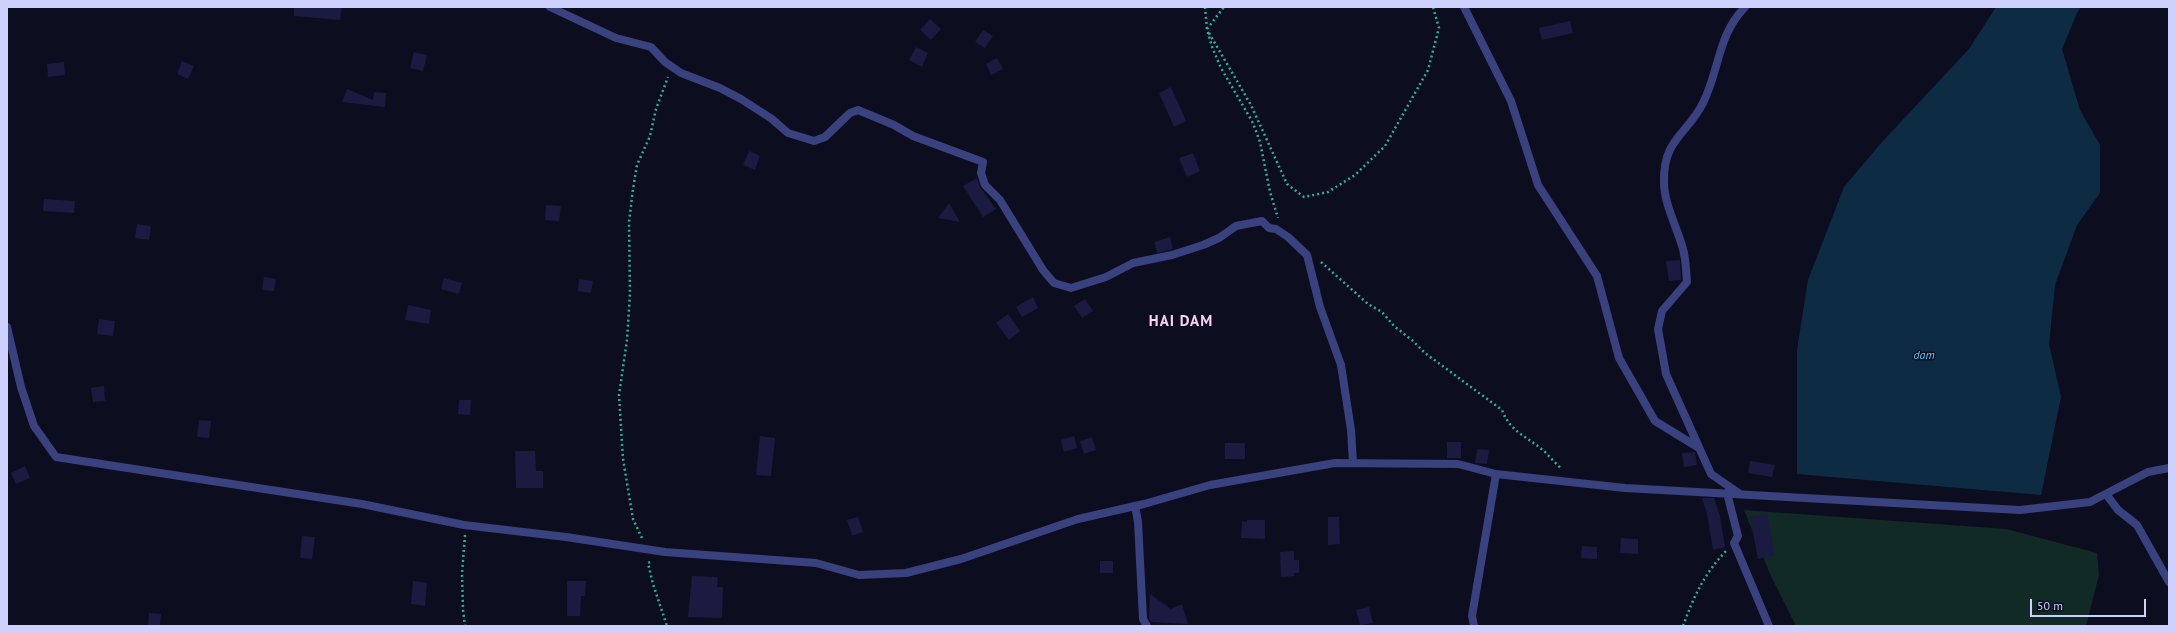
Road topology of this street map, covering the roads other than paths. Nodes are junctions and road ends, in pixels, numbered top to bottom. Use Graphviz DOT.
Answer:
graph roads {
  1 [pos="550,7"];
  2 [pos="1464,7"];
  3 [pos="1745,7"];
  4 [pos="7,327"];
  5 [pos="1699,448"];
  6 [pos="1353,462"];
  7 [pos="2169,468"];
  8 [pos="1496,474"];
  9 [pos="1727,493"];
  10 [pos="1740,494"];
  11 [pos="2106,494"];
  12 [pos="1135,506"];
  13 [pos="2169,582"];
  14 [pos="1147,626"];
  15 [pos="1474,626"];
  16 [pos="1769,626"];
  1 -- 6 [label="street"];
  2 -- 5 [label="street"];
  3 -- 5 [label="street"];
  4 -- 12 [label="street"];
  5 -- 10 [label="street"];
  6 -- 8 [label="street"];
  6 -- 12 [label="street"];
  7 -- 11 [label="street"];
  8 -- 9 [label="street"];
  8 -- 15 [label="street"];
  9 -- 10 [label="street"];
  9 -- 16 [label="street"];
  10 -- 11 [label="street"];
  11 -- 13 [label="street"];
  12 -- 14 [label="street"];
}
